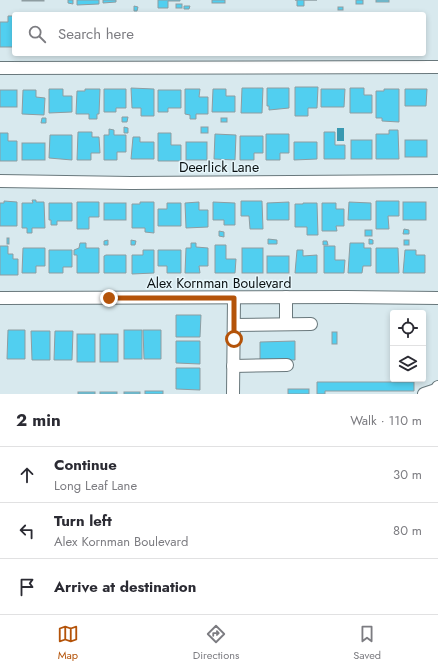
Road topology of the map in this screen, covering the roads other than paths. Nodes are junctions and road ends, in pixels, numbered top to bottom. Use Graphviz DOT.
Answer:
graph roads {
  1 [pos="438,67"];
  2 [pos="0,68"];
  3 [pos="0,181"];
  4 [pos="438,181"];
  5 [pos="286,297"];
  6 [pos="0,298"];
  7 [pos="234,298"];
  8 [pos="438,298"];
  9 [pos="438,308"];
  10 [pos="286,324"];
  11 [pos="311,324"];
  12 [pos="234,325"];
  13 [pos="287,365"];
  14 [pos="233,366"];
  15 [pos="438,387"];
  16 [pos="233,394"];
  17 [pos="424,394"];
  1 -- 2 [label="street"];
  3 -- 4 [label="street, Deerlick Lane"];
  5 -- 7 [label="street, Alex Kornman Boulevard"];
  5 -- 8 [label="street, Alex Kornman Boulevard"];
  5 -- 10 [label="street"];
  6 -- 7 [label="street, Alex Kornman Boulevard"];
  7 -- 12 [label="street"];
  8 -- 9 [label="street"];
  10 -- 11 [label="street"];
  10 -- 12 [label="street"];
  12 -- 14 [label="street"];
  13 -- 14 [label="street"];
  14 -- 16 [label="street"];
  15 -- 17 [label="street"];
}
